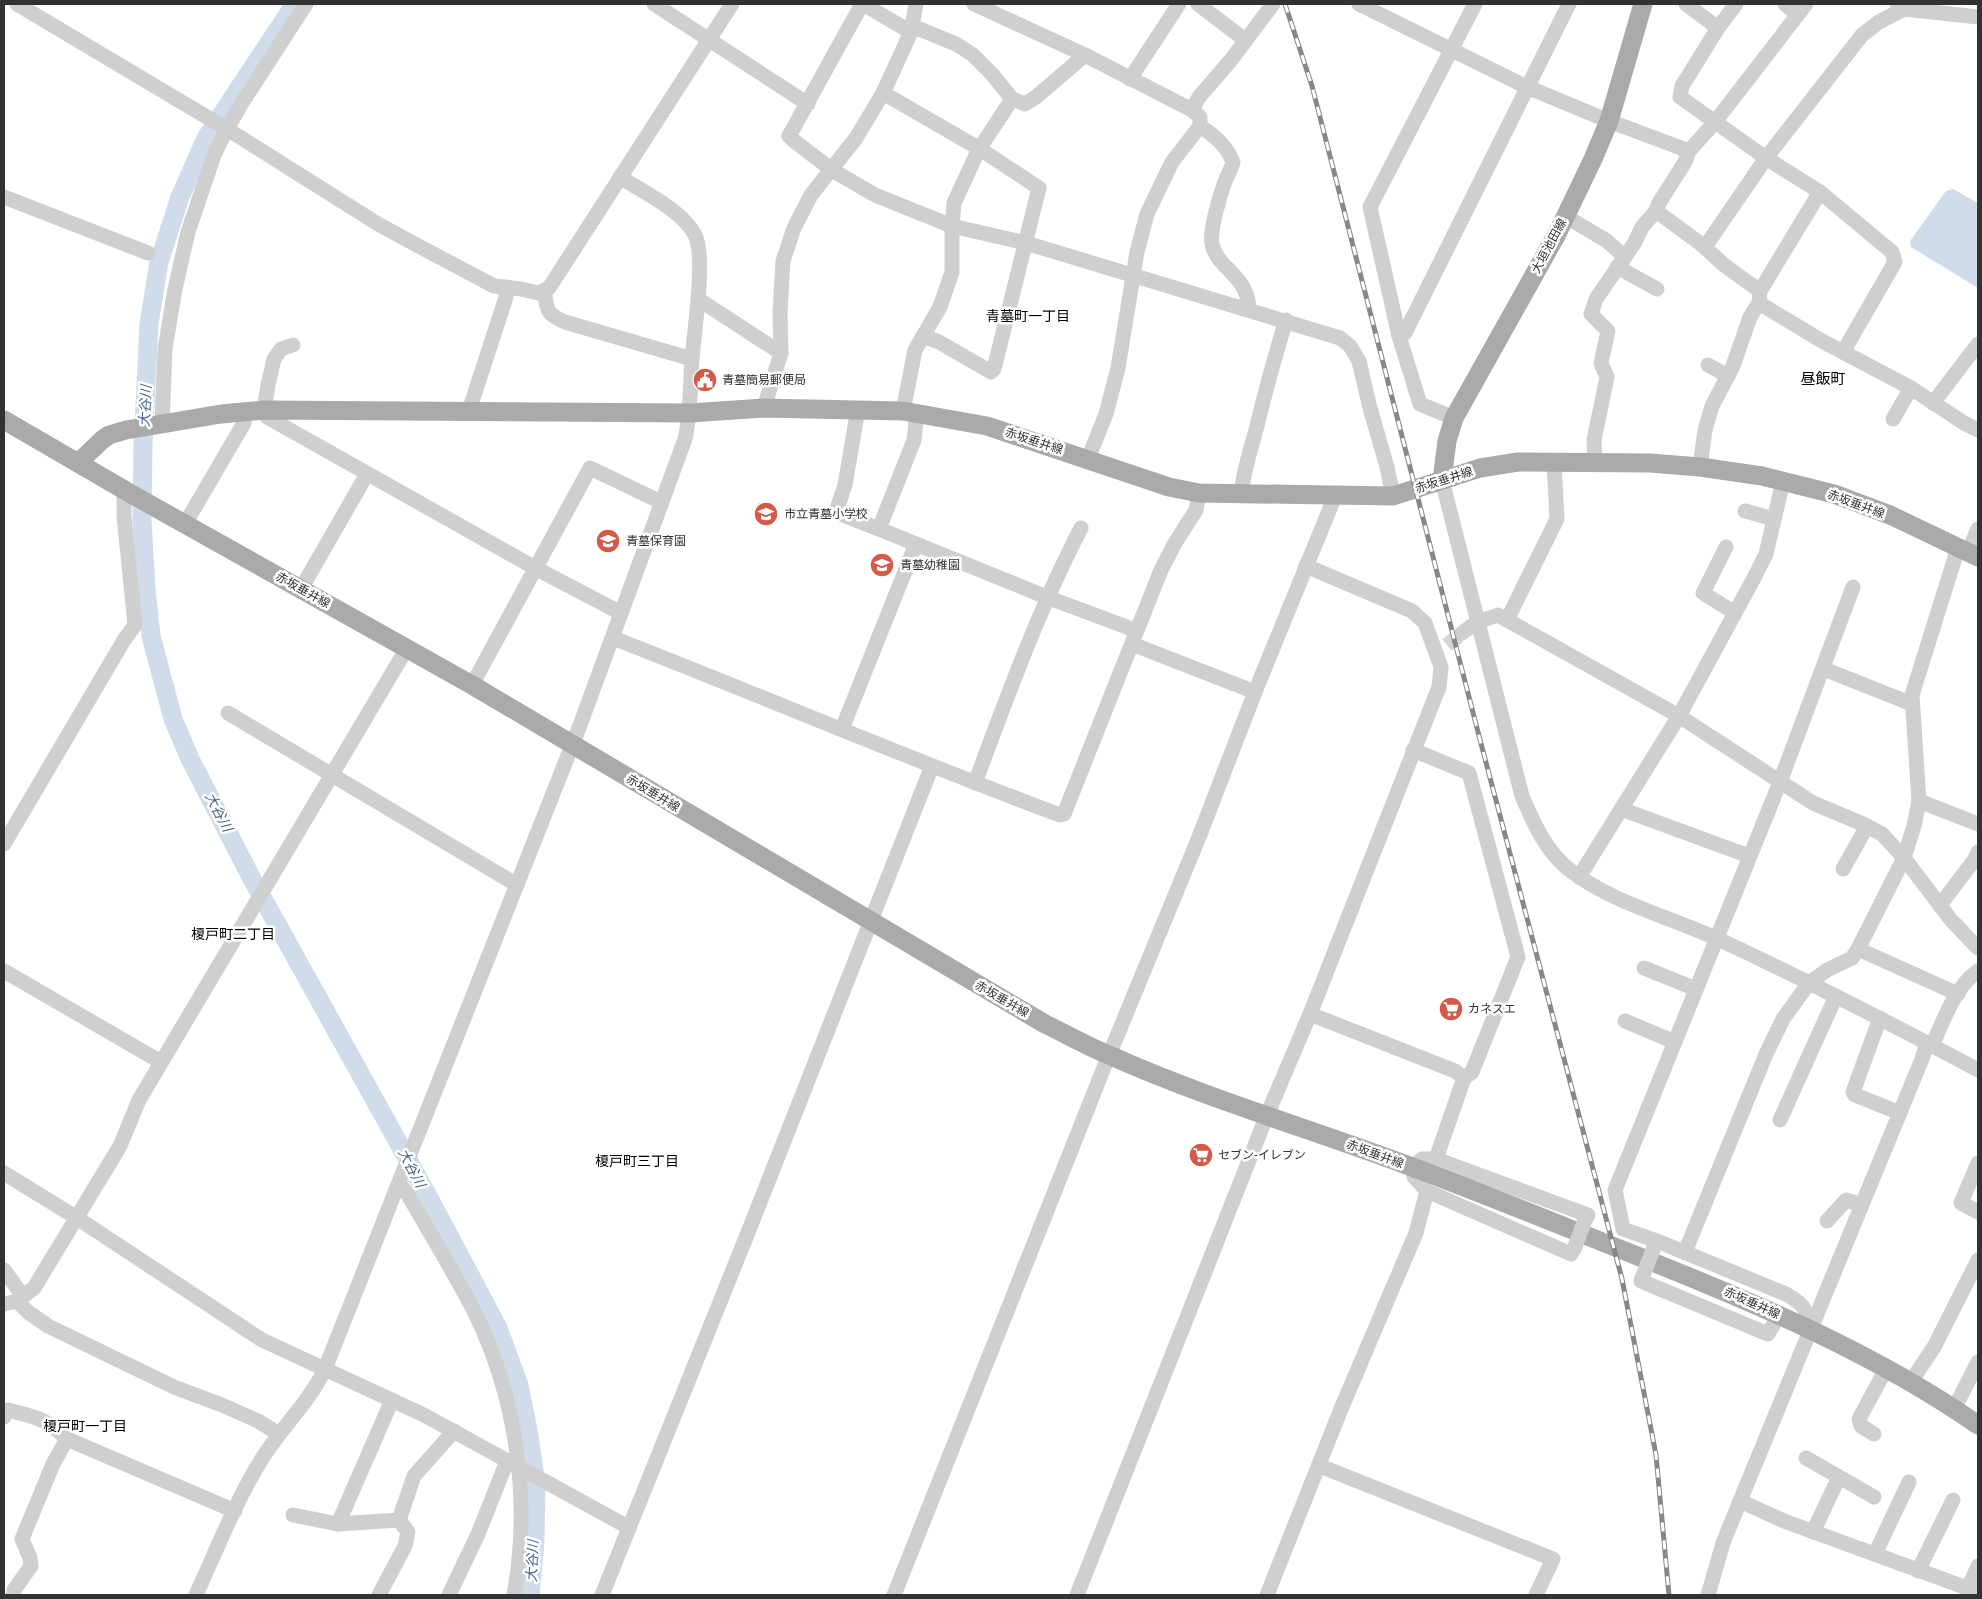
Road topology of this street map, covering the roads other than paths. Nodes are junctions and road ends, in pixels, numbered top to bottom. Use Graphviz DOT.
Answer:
graph roads {
  1 [pos="17,4"];
  2 [pos="306,4"];
  3 [pos="654,4"];
  4 [pos="732,4"];
  5 [pos="862,4"];
  6 [pos="916,4"];
  7 [pos="974,4"];
  8 [pos="1178,4"];
  9 [pos="1198,4"];
  10 [pos="1273,4"];
  11 [pos="1359,4"];
  12 [pos="1475,4"];
  13 [pos="1569,4"];
  14 [pos="1643,4"];
  15 [pos="1686,4"];
  16 [pos="1736,4"];
  17 [pos="1785,4"];
  18 [pos="1900,6"];
  19 [pos="1801,9"];
  20 [pos="1978,17"];
  21 [pos="1718,28"];
  22 [pos="912,29"];
  23 [pos="710,39"];
  24 [pos="1244,40"];
  25 [pos="1452,51"];
  26 [pos="1085,55"];
  27 [pos="1130,79"];
  28 [pos="1527,87"];
  29 [pos="883,93"];
  30 [pos="1012,99"];
  31 [pos="808,104"];
  32 [pos="1192,110"];
  33 [pos="1609,121"];
  34 [pos="1715,122"];
  35 [pos="1200,126"];
  36 [pos="226,128"];
  37 [pos="980,149"];
  38 [pos="1689,151"];
  39 [pos="1766,158"];
  40 [pos="832,170"];
  41 [pos="620,177"];
  42 [pos="1820,192"];
  43 [pos="5,200"];
  44 [pos="1656,211"];
  45 [pos="1565,216"];
  46 [pos="952,226"];
  47 [pos="1026,243"];
  48 [pos="1705,248"];
  49 [pos="148,253"];
  50 [pos="1621,262"];
  51 [pos="1133,275"];
  52 [pos="507,287"];
  53 [pos="1657,289"];
  54 [pos="544,291"];
  55 [pos="1759,297"];
  56 [pos="698,299"];
  57 [pos="1249,309"];
  58 [pos="1286,320"];
  59 [pos="923,336"];
  60 [pos="1399,336"];
  61 [pos="293,344"];
  62 [pos="1978,344"];
  63 [pos="1843,352"];
  64 [pos="780,353"];
  65 [pos="692,359"];
  66 [pos="1708,365"];
  67 [pos="1728,376"];
  68 [pos="1911,388"];
  69 [pos="1933,403"];
  70 [pos="764,408"];
  71 [pos="858,409"];
  72 [pos="255,411"];
  73 [pos="469,411"];
  74 [pos="910,411"];
  75 [pos="690,413"];
  76 [pos="1454,418"];
  77 [pos="1893,419"];
  78 [pos="158,424"];
  79 [pos="6,427"];
  80 [pos="1978,430"];
  81 [pos="1088,459"];
  82 [pos="1554,462"];
  83 [pos="1595,462"];
  84 [pos="78,463"];
  85 [pos="1700,467"];
  86 [pos="367,474"];
  87 [pos="1442,480"];
  88 [pos="1783,481"];
  89 [pos="129,493"];
  90 [pos="1200,493"];
  91 [pos="1241,494"];
  92 [pos="1334,494"];
  93 [pos="1393,496"];
  94 [pos="661,502"];
  95 [pos="1745,511"];
  96 [pos="1774,519"];
  97 [pos="185,524"];
  98 [pos="1081,528"];
  99 [pos="879,529"];
  100 [pos="1978,529"];
  101 [pos="916,544"];
  102 [pos="1726,547"];
  103 [pos="1968,553"];
  104 [pos="1306,566"];
  105 [pos="537,569"];
  106 [pos="1853,587"];
  107 [pos="301,589"];
  108 [pos="1049,598"];
  109 [pos="621,613"];
  110 [pos="1735,613"];
  111 [pos="1507,620"];
  112 [pos="1477,622"];
  113 [pos="1462,633"];
  114 [pos="613,638"];
  115 [pos="1134,638"];
  116 [pos="407,648"];
  117 [pos="1824,669"];
  118 [pos="472,685"];
  119 [pos="1255,692"];
  120 [pos="1912,704"];
  121 [pos="228,713"];
  122 [pos="1679,716"];
  123 [pos="842,729"];
  124 [pos="573,744"];
  125 [pos="1414,750"];
  126 [pos="932,766"];
  127 [pos="333,775"];
  128 [pos="1780,782"];
  129 [pos="975,783"];
  130 [pos="1919,801"];
  131 [pos="1621,809"];
  132 [pos="1978,824"];
  133 [pos="1867,826"];
  134 [pos="4,844"];
  135 [pos="1978,852"];
  136 [pos="1749,856"];
  137 [pos="1904,858"];
  138 [pos="1843,869"];
  139 [pos="1579,877"];
  140 [pos="517,885"];
  141 [pos="1940,905"];
  142 [pos="870,922"];
  143 [pos="1716,938"];
  144 [pos="1978,948"];
  145 [pos="1858,949"];
  146 [pos="1644,968"];
  147 [pos="4,971"];
  148 [pos="1978,972"];
  149 [pos="1810,983"];
  150 [pos="1696,989"];
  151 [pos="1958,994"];
  152 [pos="1836,996"];
  153 [pos="1310,1014"];
  154 [pos="1880,1018"];
  155 [pos="1625,1021"];
  156 [pos="1675,1042"];
  157 [pos="1929,1044"];
  158 [pos="1110,1056"];
  159 [pos="161,1062"];
  160 [pos="1978,1070"];
  161 [pos="1464,1078"];
  162 [pos="1900,1113"];
  163 [pos="1267,1115"];
  164 [pos="1780,1120"];
  165 [pos="1436,1159"];
  166 [pos="1978,1164"];
  167 [pos="1412,1167"];
  168 [pos="4,1173"];
  169 [pos="400,1181"];
  170 [pos="1427,1192"];
  171 [pos="1862,1205"];
  172 [pos="1978,1212"];
  173 [pos="77,1218"];
  174 [pos="1826,1222"];
  175 [pos="1656,1243"];
  176 [pos="1685,1252"];
  177 [pos="1978,1260"];
  178 [pos="4,1270"];
  179 [pos="15,1300"];
  180 [pos="1779,1315"];
  181 [pos="1811,1329"];
  182 [pos="1978,1362"];
  183 [pos="325,1369"];
  184 [pos="1886,1369"];
  185 [pos="1910,1383"];
  186 [pos="1973,1387"];
  187 [pos="392,1400"];
  188 [pos="1954,1409"];
  189 [pos="4,1417"];
  190 [pos="1978,1425"];
  191 [pos="454,1431"];
  192 [pos="279,1434"];
  193 [pos="1874,1434"];
  194 [pos="66,1439"];
  195 [pos="1806,1458"];
  196 [pos="515,1465"];
  197 [pos="1320,1466"];
  198 [pos="1839,1477"];
  199 [pos="1909,1482"];
  200 [pos="1874,1497"];
  201 [pos="1953,1500"];
  202 [pos="1740,1501"];
  203 [pos="235,1511"];
  204 [pos="293,1515"];
  205 [pos="399,1520"];
  206 [pos="338,1524"];
  207 [pos="628,1527"];
  208 [pos="1814,1532"];
  209 [pos="1874,1554"];
  210 [pos="1978,1566"];
  211 [pos="1918,1571"];
  212 [pos="1973,1590"];
  213 [pos="13,1595"];
  214 [pos="196,1595"];
  215 [pos="379,1595"];
  216 [pos="448,1595"];
  217 [pos="514,1595"];
  218 [pos="602,1595"];
  219 [pos="894,1595"];
  220 [pos="1077,1595"];
  221 [pos="1267,1595"];
  222 [pos="1536,1595"];
  223 [pos="1708,1595"];
  1 -- 36 [label="street"];
  2 -- 36 [label="street"];
  3 -- 23 [label="street"];
  4 -- 23 [label="street"];
  5 -- 22 [label="street"];
  5 -- 31 [label="street"];
  6 -- 22 [label="street"];
  7 -- 26 [label="street"];
  8 -- 27 [label="street"];
  9 -- 24 [label="street"];
  10 -- 24 [label="street"];
  11 -- 25 [label="street"];
  12 -- 25 [label="street"];
  13 -- 28 [label="street"];
  14 -- 33 [label="main road, 大垣池田線"];
  15 -- 21 [label="street"];
  16 -- 21 [label="street"];
  17 -- 19 [label="street"];
  18 -- 20 [label="street"];
  18 -- 39 [label="street"];
  19 -- 34 [label="street"];
  21 -- 34 [label="street"];
  22 -- 29 [label="street"];
  22 -- 30 [label="street"];
  23 -- 31 [label="street"];
  23 -- 41 [label="street"];
  24 -- 32 [label="street"];
  25 -- 28 [label="street"];
  25 -- 60 [label="street"];
  26 -- 27 [label="street"];
  26 -- 30 [label="street"];
  27 -- 32 [label="street"];
  28 -- 33 [label="street"];
  28 -- 60 [label="street"];
  29 -- 37 [label="street"];
  29 -- 40 [label="street"];
  30 -- 37 [label="street"];
  31 -- 40 [label="street"];
  32 -- 35 [label="street"];
  33 -- 38 [label="street"];
  33 -- 45 [label="main road, 大垣池田線"];
  34 -- 38 [label="street"];
  34 -- 39 [label="street"];
  35 -- 51 [label="street"];
  35 -- 57 [label="street"];
  36 -- 52 [label="street"];
  36 -- 78 [label="street"];
  37 -- 46 [label="street"];
  37 -- 47 [label="street"];
  38 -- 44 [label="street"];
  39 -- 42 [label="street"];
  39 -- 48 [label="street"];
  40 -- 46 [label="street"];
  40 -- 64 [label="street"];
  41 -- 54 [label="street"];
  41 -- 56 [label="street"];
  42 -- 55 [label="street"];
  42 -- 63 [label="street"];
  43 -- 49 [label="street"];
  44 -- 48 [label="street"];
  44 -- 50 [label="street"];
  45 -- 50 [label="street"];
  45 -- 76 [label="main road, 大垣池田線"];
  46 -- 47 [label="street"];
  46 -- 59 [label="street"];
  47 -- 51 [label="street"];
  47 -- 59 [label="street"];
  48 -- 55 [label="street"];
  50 -- 53 [label="street"];
  50 -- 83 [label="street"];
  51 -- 57 [label="street"];
  51 -- 81 [label="street"];
  52 -- 54 [label="street"];
  52 -- 73 [label="street"];
  54 -- 65 [label="street"];
  55 -- 63 [label="street"];
  55 -- 67 [label="street"];
  56 -- 64 [label="street"];
  56 -- 65 [label="street"];
  57 -- 58 [label="street"];
  58 -- 91 [label="street"];
  58 -- 93 [label="street"];
  59 -- 74 [label="street"];
  60 -- 76 [label="street"];
  61 -- 72 [label="street"];
  62 -- 69 [label="street"];
  63 -- 68 [label="street"];
  64 -- 70 [label="street"];
  65 -- 75 [label="street"];
  66 -- 67 [label="street"];
  67 -- 85 [label="street"];
  68 -- 69 [label="street"];
  68 -- 77 [label="street"];
  69 -- 80 [label="street"];
  70 -- 71 [label="main road, 赤坂垂井線"];
  70 -- 75 [label="main road, 赤坂垂井線"];
  71 -- 74 [label="main road, 赤坂垂井線"];
  71 -- 99 [label="street"];
  72 -- 73 [label="main road, 赤坂垂井線"];
  72 -- 78 [label="main road, 赤坂垂井線"];
  72 -- 86 [label="street"];
  72 -- 97 [label="street"];
  73 -- 75 [label="main road, 赤坂垂井線"];
  74 -- 81 [label="main road, 赤坂垂井線"];
  74 -- 99 [label="street"];
  75 -- 94 [label="street"];
  76 -- 87 [label="main road, 大垣池田線"];
  78 -- 84 [label="main road, 赤坂垂井線"];
  79 -- 84 [label="main road, 赤坂垂井線"];
  81 -- 90 [label="main road, 赤坂垂井線"];
  82 -- 83 [label="main road, 赤坂垂井線"];
  82 -- 87 [label="main road, 赤坂垂井線"];
  82 -- 111 [label="street"];
  83 -- 85 [label="main road, 赤坂垂井線"];
  84 -- 89 [label="main road, 赤坂垂井線"];
  85 -- 88 [label="main road, 赤坂垂井線"];
  86 -- 105 [label="street"];
  86 -- 107 [label="street"];
  87 -- 93 [label="main road, 赤坂垂井線"];
  87 -- 112 [label="street"];
  88 -- 96 [label="street"];
  88 -- 103 [label="main road, 赤坂垂井線"];
  89 -- 97 [label="main road, 赤坂垂井線"];
  89 -- 134 [label="street"];
  90 -- 91 [label="main road, 赤坂垂井線"];
  90 -- 115 [label="street"];
  91 -- 92 [label="main road, 赤坂垂井線"];
  92 -- 93 [label="main road, 赤坂垂井線"];
  92 -- 104 [label="street"];
  94 -- 105 [label="street"];
  94 -- 109 [label="street"];
  95 -- 96 [label="street"];
  96 -- 110 [label="street"];
  97 -- 107 [label="main road, 赤坂垂井線"];
  98 -- 108 [label="street"];
  99 -- 101 [label="street"];
  100 -- 103 [label="street"];
  101 -- 108 [label="street"];
  101 -- 123 [label="street"];
  102 -- 110 [label="street"];
  103 -- 120 [label="street"];
  104 -- 119 [label="street"];
  104 -- 125 [label="street"];
  105 -- 109 [label="street"];
  105 -- 118 [label="street"];
  106 -- 117 [label="street"];
  107 -- 116 [label="main road, 赤坂垂井線"];
  108 -- 115 [label="street"];
  108 -- 129 [label="street"];
  109 -- 114 [label="street"];
  110 -- 122 [label="street"];
  111 -- 112 [label="street"];
  111 -- 122 [label="street"];
  112 -- 113 [label="street"];
  112 -- 139 [label="street"];
  114 -- 123 [label="street"];
  114 -- 124 [label="street"];
  115 -- 119 [label="street"];
  115 -- 129 [label="street"];
  116 -- 118 [label="main road, 赤坂垂井線"];
  116 -- 127 [label="street"];
  117 -- 120 [label="street"];
  117 -- 128 [label="street"];
  118 -- 124 [label="main road, 赤坂垂井線"];
  119 -- 158 [label="street"];
  120 -- 130 [label="street"];
  121 -- 127 [label="street"];
  122 -- 128 [label="street"];
  122 -- 131 [label="street"];
  123 -- 126 [label="street"];
  124 -- 140 [label="street"];
  124 -- 142 [label="main road, 赤坂垂井線"];
  125 -- 153 [label="street"];
  125 -- 161 [label="street"];
  126 -- 129 [label="street"];
  126 -- 142 [label="street"];
  127 -- 140 [label="street"];
  127 -- 159 [label="street"];
  128 -- 133 [label="street"];
  128 -- 136 [label="street"];
  130 -- 132 [label="street"];
  130 -- 137 [label="street"];
  131 -- 136 [label="street"];
  131 -- 139 [label="street"];
  133 -- 137 [label="street"];
  133 -- 138 [label="street"];
  135 -- 141 [label="street"];
  136 -- 143 [label="street"];
  137 -- 141 [label="street"];
  137 -- 145 [label="street"];
  139 -- 143 [label="street"];
  140 -- 169 [label="street"];
  141 -- 144 [label="street"];
  142 -- 158 [label="main road, 赤坂垂井線"];
  142 -- 207 [label="street"];
  143 -- 149 [label="street"];
  143 -- 150 [label="street"];
  145 -- 149 [label="street"];
  145 -- 151 [label="street"];
  146 -- 150 [label="street"];
  147 -- 159 [label="street"];
  148 -- 151 [label="street"];
  149 -- 152 [label="street"];
  149 -- 176 [label="street"];
  150 -- 156 [label="street"];
  151 -- 157 [label="street"];
  152 -- 154 [label="street"];
  152 -- 164 [label="street"];
  153 -- 161 [label="street"];
  153 -- 163 [label="street"];
  154 -- 157 [label="street"];
  154 -- 162 [label="street"];
  155 -- 156 [label="street"];
  156 -- 175 [label="street"];
  157 -- 160 [label="street"];
  157 -- 162 [label="street"];
  158 -- 163 [label="main road, 赤坂垂井線"];
  158 -- 219 [label="street"];
  159 -- 173 [label="street"];
  161 -- 165 [label="street"];
  162 -- 171 [label="street"];
  163 -- 167 [label="main road, 赤坂垂井線"];
  163 -- 220 [label="street"];
  165 -- 167 [label="street"];
  165 -- 170 [label="street, bridge"];
  166 -- 172 [label="street"];
  167 -- 170 [label="street"];
  167 -- 180 [label="main road, 赤坂垂井線"];
  168 -- 173 [label="street"];
  169 -- 183 [label="street"];
  169 -- 196 [label="street"];
  170 -- 197 [label="street"];
  171 -- 174 [label="street"];
  171 -- 181 [label="street"];
  173 -- 179 [label="street"];
  173 -- 183 [label="street"];
  175 -- 176 [label="street"];
  175 -- 180 [label="street, bridge"];
  176 -- 181 [label="street"];
  177 -- 185 [label="street"];
  178 -- 179 [label="street"];
  179 -- 192 [label="street"];
  180 -- 181 [label="main road, 赤坂垂井線"];
  181 -- 184 [label="main road, 赤坂垂井線"];
  181 -- 202 [label="street"];
  182 -- 186 [label="street"];
  183 -- 187 [label="street"];
  183 -- 192 [label="street"];
  184 -- 185 [label="main road, 赤坂垂井線"];
  184 -- 193 [label="street"];
  185 -- 188 [label="main road, 赤坂垂井線"];
  186 -- 188 [label="street"];
  187 -- 191 [label="street"];
  187 -- 206 [label="street"];
  188 -- 190 [label="main road, 赤坂垂井線"];
  189 -- 194 [label="street"];
  191 -- 196 [label="street"];
  191 -- 205 [label="street"];
  192 -- 203 [label="street"];
  194 -- 203 [label="street"];
  194 -- 213 [label="street"];
  195 -- 198 [label="street"];
  196 -- 207 [label="street"];
  196 -- 216 [label="street"];
  196 -- 217 [label="street"];
  197 -- 221 [label="street"];
  197 -- 222 [label="street"];
  198 -- 200 [label="street"];
  198 -- 208 [label="street"];
  199 -- 209 [label="street"];
  201 -- 211 [label="street"];
  202 -- 208 [label="street"];
  202 -- 223 [label="street"];
  203 -- 214 [label="street"];
  204 -- 206 [label="street"];
  205 -- 206 [label="street"];
  205 -- 215 [label="street"];
  207 -- 218 [label="street"];
  208 -- 209 [label="street"];
  209 -- 211 [label="street"];
  210 -- 212 [label="street"];
  211 -- 212 [label="street"];
}
